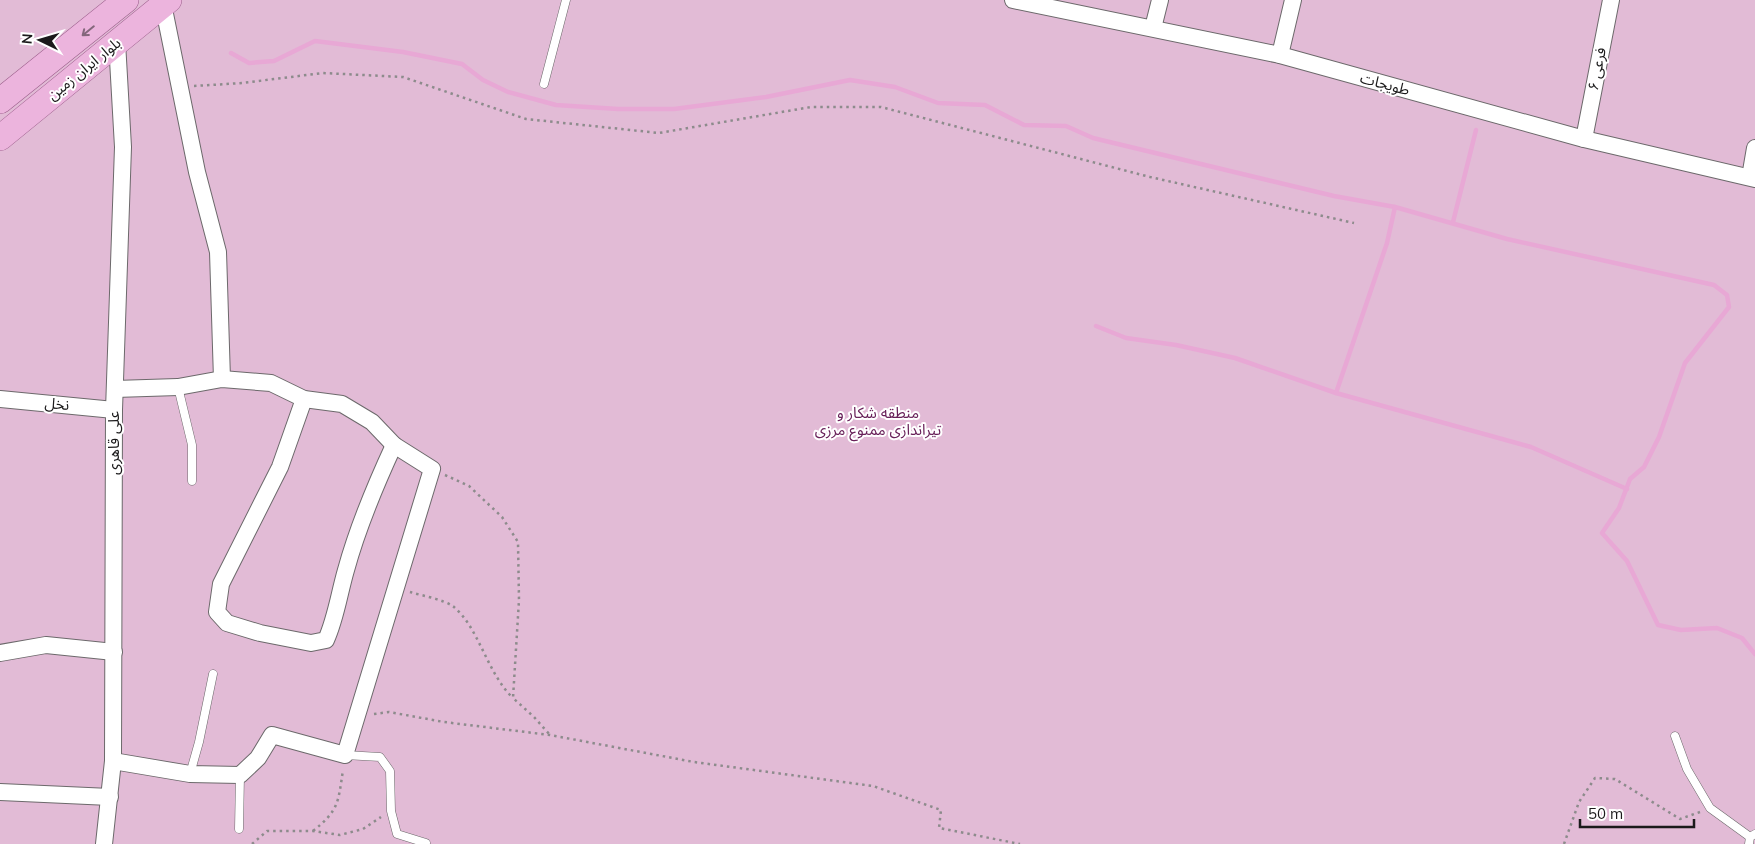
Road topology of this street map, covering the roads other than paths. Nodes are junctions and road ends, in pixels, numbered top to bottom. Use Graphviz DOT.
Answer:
graph roads {
  1 [pos="126,0"];
  2 [pos="566,0"];
  3 [pos="1013,0"];
  4 [pos="1160,0"];
  5 [pos="1293,0"];
  6 [pos="1611,0"];
  7 [pos="166,2"];
  8 [pos="1153,28"];
  9 [pos="117,42"];
  10 [pos="1280,55"];
  11 [pos="544,84"];
  12 [pos="0,101"];
  13 [pos="0,138"];
  14 [pos="1584,139"];
  15 [pos="1755,148"];
  16 [pos="1753,178"];
  17 [pos="222,379"];
  18 [pos="178,387"];
  19 [pos="115,389"];
  20 [pos="0,399"];
  21 [pos="304,399"];
  22 [pos="114,410"];
  23 [pos="394,445"];
  24 [pos="192,481"];
  25 [pos="114,652"];
  26 [pos="0,653"];
  27 [pos="213,674"];
  28 [pos="1675,736"];
  29 [pos="345,755"];
  30 [pos="113,761"];
  31 [pos="190,774"];
  32 [pos="240,775"];
  33 [pos="0,792"];
  34 [pos="110,797"];
  35 [pos="239,829"];
  36 [pos="1752,839"];
  37 [pos="426,843"];
  38 [pos="104,844"];
  1 -- 12 [label="main road, بلوار ایران زمین, one-way"];
  2 -- 11 [label="lane"];
  3 -- 8 [label="street, طویجات"];
  4 -- 8 [label="street"];
  5 -- 10 [label="street"];
  6 -- 14 [label="street, فرعی ۶"];
  7 -- 9 [label="main road, بلوار ایران زمین"];
  7 -- 17 [label="street"];
  8 -- 10 [label="street, طویجات"];
  9 -- 13 [label="main road, بلوار ایران زمین"];
  9 -- 19 [label="street, علی قاهری"];
  10 -- 14 [label="street, طویجات"];
  14 -- 16 [label="street, طویجات"];
  15 -- 16 [label="street"];
  17 -- 18 [label="street"];
  17 -- 21 [label="street"];
  18 -- 19 [label="street"];
  18 -- 24 [label="lane"];
  19 -- 22 [label="street, علی قاهری"];
  20 -- 22 [label="street, نخل"];
  21 -- 23 [label="street"];
  21 -- 23 [label="street"];
  22 -- 25 [label="street, علی قاهری"];
  23 -- 29 [label="street"];
  25 -- 26 [label="street"];
  25 -- 30 [label="street, علی قاهری"];
  27 -- 31 [label="lane"];
  28 -- 36 [label="lane"];
  29 -- 32 [label="street"];
  29 -- 37 [label="lane"];
  30 -- 31 [label="street"];
  30 -- 34 [label="street, علی قاهری"];
  31 -- 32 [label="street"];
  32 -- 35 [label="lane"];
  33 -- 34 [label="street"];
  34 -- 38 [label="street, علی قاهری"];
}
